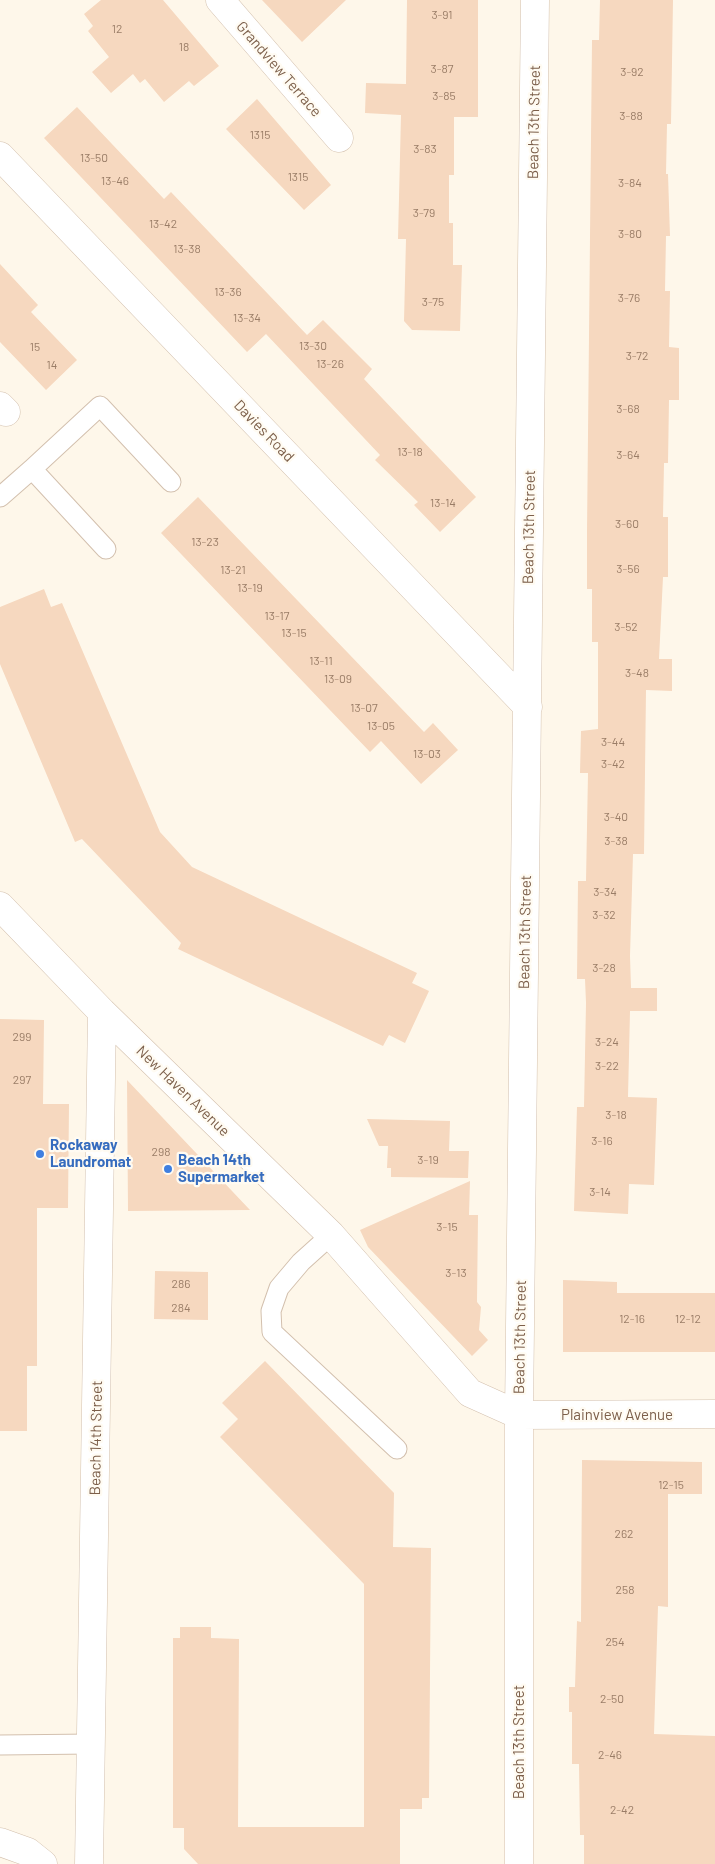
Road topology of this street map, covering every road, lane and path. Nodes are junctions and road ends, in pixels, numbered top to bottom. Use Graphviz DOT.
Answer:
graph roads {
  1 [pos="220,0"];
  2 [pos="535,0"];
  3 [pos="339,138"];
  4 [pos="0,156"];
  5 [pos="32,469"];
  6 [pos="172,482"];
  7 [pos="0,497"];
  8 [pos="106,548"];
  9 [pos="528,706"];
  10 [pos="0,906"];
  11 [pos="102,1012"];
  12 [pos="331,1235"];
  13 [pos="715,1414"];
  14 [pos="519,1415"];
  15 [pos="397,1449"];
  16 [pos="92,1744"];
  17 [pos="0,1745"];
  18 [pos="0,1842"];
  19 [pos="43,1864"];
  20 [pos="89,1864"];
  21 [pos="519,1864"];
  1 -- 3 [label="street, Grandview Terrace"];
  2 -- 9 [label="street, Beach 13th Street"];
  4 -- 9 [label="street, Davies Road"];
  5 -- 6 [label="lane"];
  5 -- 7 [label="lane"];
  5 -- 8 [label="lane"];
  9 -- 14 [label="street, Beach 13th Street"];
  10 -- 11 [label="street, New Haven Avenue"];
  11 -- 12 [label="street, New Haven Avenue"];
  11 -- 16 [label="street, Beach 14th Street"];
  12 -- 14 [label="street, New Haven Avenue"];
  12 -- 15 [label="lane"];
  13 -- 14 [label="street, Plainview Avenue"];
  14 -- 21 [label="street, Beach 13th Street"];
  16 -- 17 [label="lane"];
  16 -- 20 [label="street, Beach 14th Street"];
  18 -- 19 [label="street"];
}
